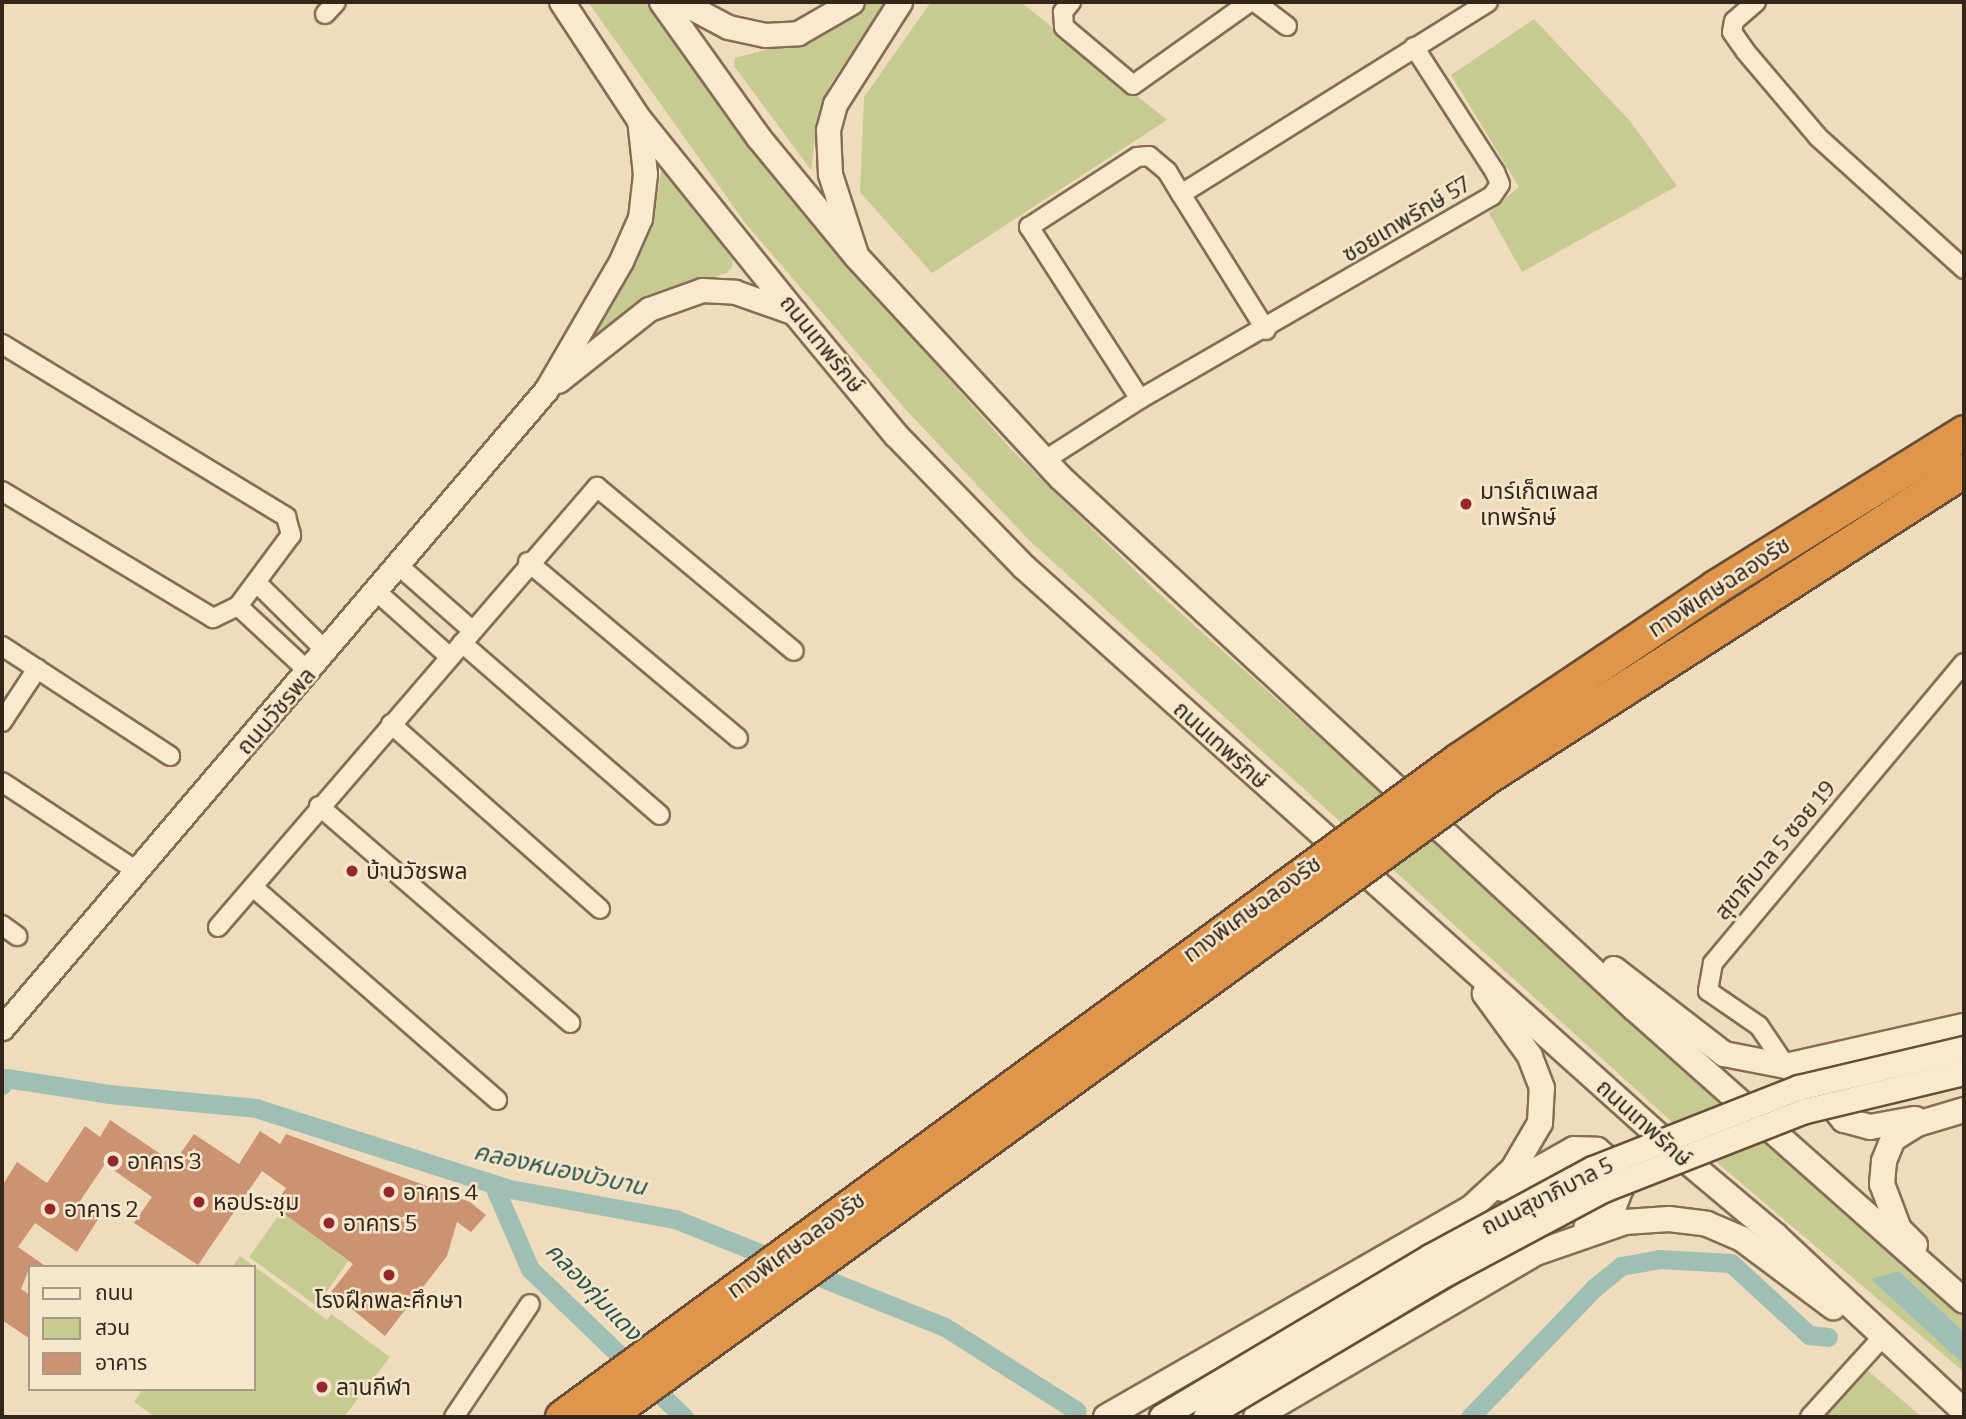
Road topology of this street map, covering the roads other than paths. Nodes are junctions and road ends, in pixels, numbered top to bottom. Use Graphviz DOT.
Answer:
graph roads {
  1 [pos="562,2"];
  2 [pos="662,2"];
  3 [pos="681,2"];
  4 [pos="852,2"];
  5 [pos="900,2"];
  6 [pos="1071,2"];
  7 [pos="1253,2"];
  8 [pos="1488,2"];
  9 [pos="1756,2"];
  10 [pos="1287,26"];
  11 [pos="1414,47"];
  12 [pos="639,119"];
  13 [pos="1181,194"];
  14 [pos="856,257"];
  15 [pos="1964,270"];
  16 [pos="795,313"];
  17 [pos="1266,330"];
  18 [pos="2,344"];
  19 [pos="546,390"];
  20 [pos="1140,399"];
  21 [pos="1964,432"];
  22 [pos="1045,460"];
  23 [pos="1964,470"];
  24 [pos="2,491"];
  25 [pos="528,562"];
  26 [pos="398,566"];
  27 [pos="258,584"];
  28 [pos="377,592"];
  29 [pos="238,607"];
  30 [pos="462,644"];
  31 [pos="2,646"];
  32 [pos="794,651"];
  33 [pos="327,652"];
  34 [pos="1964,663"];
  35 [pos="37,668"];
  36 [pos="310,672"];
  37 [pos="2,722"];
  38 [pos="391,724"];
  39 [pos="738,738"];
  40 [pos="170,756"];
  41 [pos="2,782"];
  42 [pos="319,806"];
  43 [pos="660,815"];
  44 [pos="137,871"];
  45 [pos="1499,882"];
  46 [pos="253,887"];
  47 [pos="600,909"];
  48 [pos="218,927"];
  49 [pos="1440,938"];
  50 [pos="4,1022"];
  51 [pos="570,1023"];
  52 [pos="1964,1026"];
  53 [pos="1964,1049"];
  54 [pos="1846,1052"];
  55 [pos="1786,1066"];
  56 [pos="1964,1073"];
  57 [pos="497,1100"];
  58 [pos="1961,1111"];
  59 [pos="1472,1207"];
  60 [pos="1536,1253"];
  61 [pos="1964,1299"];
  62 [pos="530,1304"];
  63 [pos="1878,1342"];
  64 [pos="1916,1366"];
  65 [pos="1964,1411"];
  66 [pos="454,1417"];
  67 [pos="562,1417"];
  68 [pos="605,1417"];
  69 [pos="1106,1417"];
  70 [pos="1162,1417"];
  71 [pos="1206,1417"];
  72 [pos="1256,1417"];
  73 [pos="1810,1417"];
  1 -- 12 [label="main road, ถนนเทพรักษ์"];
  2 -- 14 [label="main road"];
  3 -- 4 [label="street"];
  5 -- 14 [label="street"];
  6 -- 7 [label="street"];
  7 -- 10 [label="street"];
  8 -- 11 [label="street"];
  9 -- 15 [label="street"];
  11 -- 13 [label="street"];
  11 -- 17 [label="street, ซอยเทพรักษ์ 57"];
  12 -- 16 [label="main road, ถนนเทพรักษ์"];
  12 -- 19 [label="street, ถนนวัชรพล"];
  13 -- 17 [label="street"];
  13 -- 20 [label="street"];
  14 -- 22 [label="main road"];
  16 -- 19 [label="street, ถนนวัชรพล"];
  16 -- 49 [label="main road, ถนนเทพรักษ์"];
  17 -- 20 [label="street, ซอยเทพรักษ์ 57"];
  18 -- 27 [label="street"];
  19 -- 26 [label="street, ถนนวัชรพล"];
  20 -- 22 [label="street, ซอยเทพรักษ์ 57"];
  21 -- 67 [label="highway, ทางพิเศษฉลองรัช, bridge"];
  22 -- 45 [label="main road"];
  23 -- 68 [label="highway, ทางพิเศษฉลองรัช, bridge"];
  24 -- 29 [label="street"];
  25 -- 30 [label="street"];
  25 -- 32 [label="street"];
  25 -- 39 [label="street"];
  26 -- 28 [label="street, ถนนวัชรพล"];
  26 -- 30 [label="street"];
  27 -- 29 [label="street"];
  27 -- 33 [label="street"];
  28 -- 30 [label="street"];
  28 -- 33 [label="street, ถนนวัชรพล"];
  29 -- 36 [label="street"];
  30 -- 38 [label="street"];
  30 -- 43 [label="street"];
  31 -- 35 [label="street"];
  33 -- 36 [label="street, ถนนวัชรพล"];
  34 -- 55 [label="street, สุขาภิบาล 5 ซอย 19"];
  35 -- 37 [label="street"];
  35 -- 40 [label="street"];
  36 -- 44 [label="street, ถนนวัชรพล"];
  38 -- 42 [label="street"];
  38 -- 47 [label="street"];
  41 -- 44 [label="street"];
  42 -- 46 [label="street"];
  42 -- 51 [label="street"];
  44 -- 50 [label="street, ถนนวัชรพล"];
  45 -- 55 [label="main road"];
  45 -- 61 [label="main road"];
  46 -- 48 [label="street"];
  46 -- 57 [label="street"];
  49 -- 59 [label="main road, ถนนสุขาภิบาล 5"];
  49 -- 64 [label="main road, ถนนเทพรักษ์"];
  52 -- 54 [label="main road"];
  53 -- 70 [label="main road, ถนนสุขาภิบาล 5, bridge"];
  54 -- 55 [label="main road"];
  54 -- 58 [label="main road"];
  56 -- 71 [label="main road, ถนนสุขาภิบาล 5, bridge"];
  58 -- 61 [label="main road"];
  59 -- 60 [label="main road"];
  59 -- 69 [label="main road, ถนนสุขาภิบาล 5"];
  60 -- 63 [label="main road, ถนนสุขาภิบาล 5"];
  60 -- 72 [label="main road, ถนนสุขาภิบาล 5"];
  62 -- 66 [label="street"];
  63 -- 64 [label="main road, ถนนสุขาภิบาล 5"];
  63 -- 73 [label="street"];
  64 -- 65 [label="main road, ถนนเทพรักษ์"];
}
